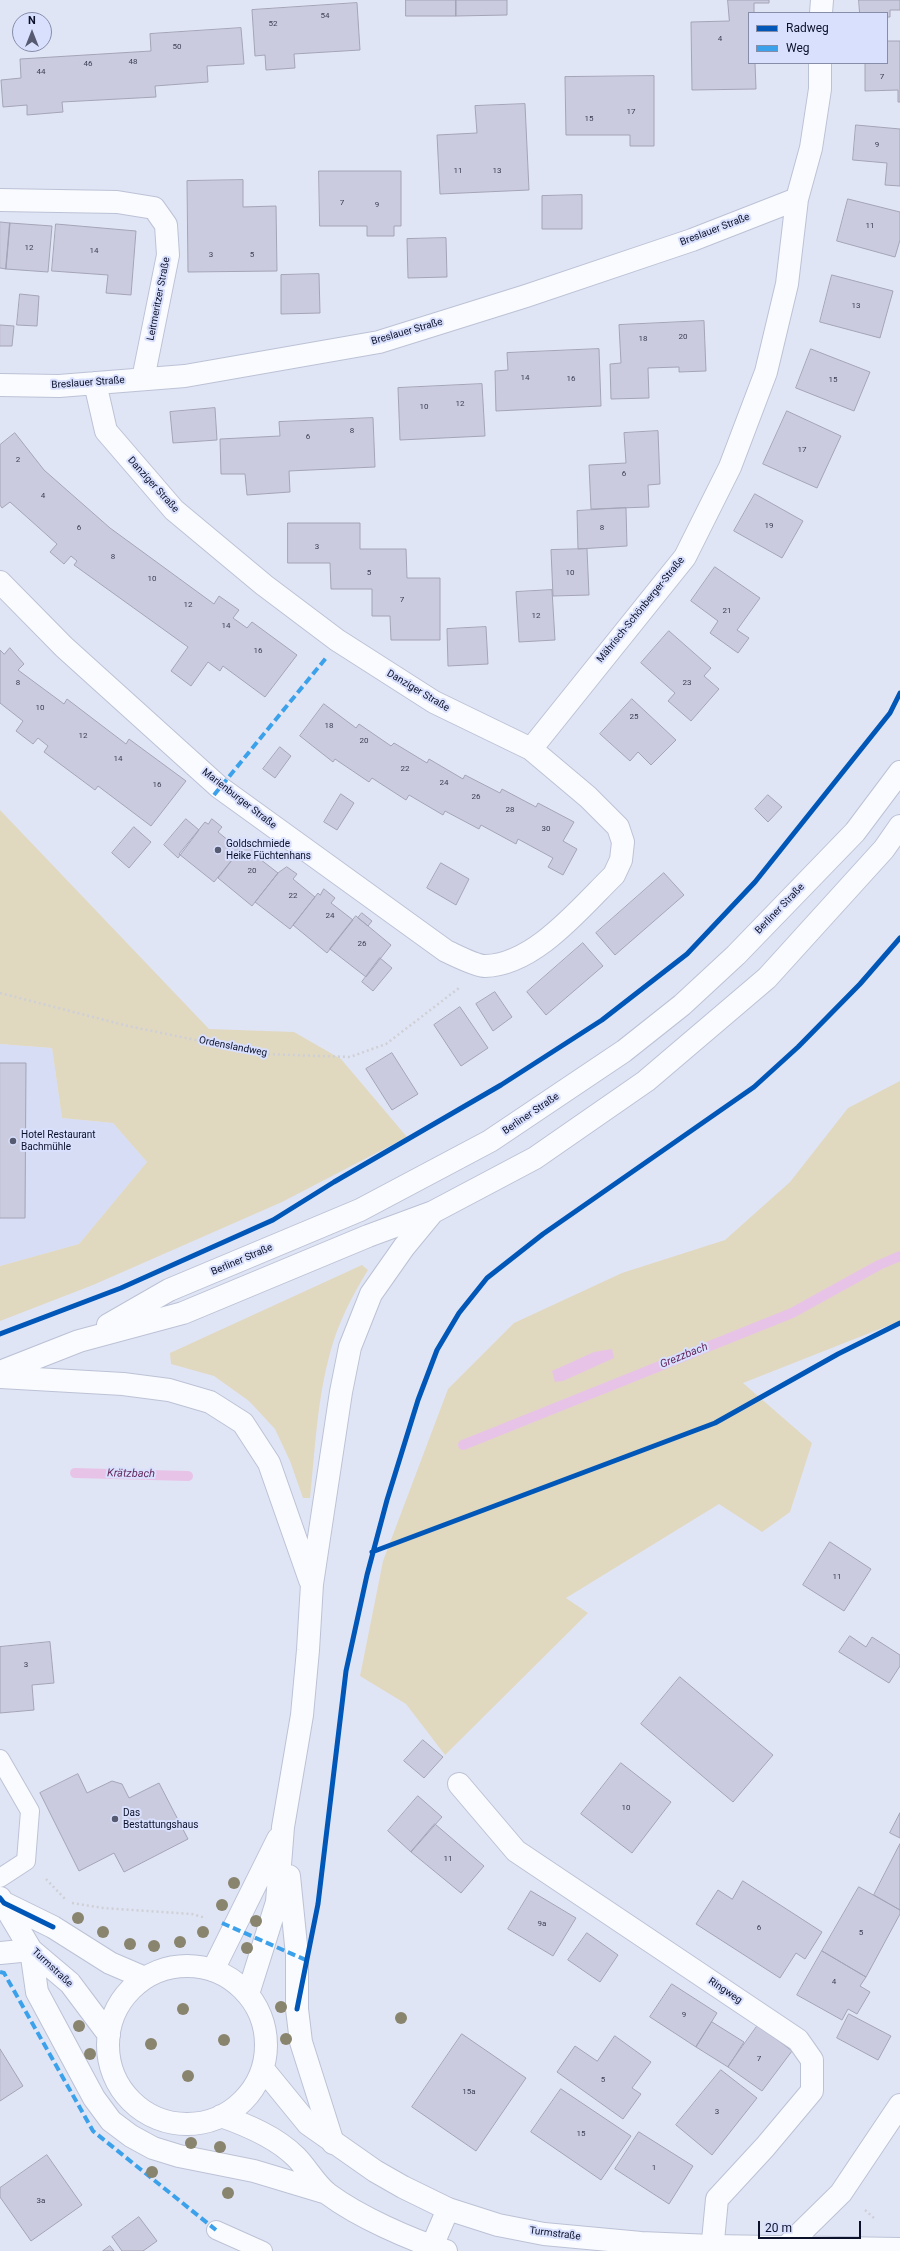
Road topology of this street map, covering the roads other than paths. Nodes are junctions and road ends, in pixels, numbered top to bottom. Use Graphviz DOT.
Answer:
graph roads {
  1 [pos="822,0"];
  2 [pos="821,12"];
  3 [pos="820,64"];
  4 [pos="797,199"];
  5 [pos="0,200"];
  6 [pos="143,379"];
  7 [pos="95,383"];
  8 [pos="0,385"];
  9 [pos="0,582"];
  10 [pos="531,749"];
  11 [pos="900,772"];
  12 [pos="900,826"];
  13 [pos="484,966"];
  14 [pos="433,1212"];
  15 [pos="79,1341"];
  16 [pos="0,1372"];
  17 [pos="0,1377"];
  18 [pos="312,1584"];
  19 [pos="0,1759"];
  20 [pos="459,1784"];
  21 [pos="284,1827"];
  22 [pos="0,1878"];
  23 [pos="2,1901"];
  24 [pos="32,1950"];
  25 [pos="0,1953"];
  26 [pos="213,1970"];
  27 [pos="145,1978"];
  28 [pos="248,1994"];
  29 [pos="109,2035"];
  30 [pos="263,2068"];
  31 [pos="900,2106"];
  32 [pos="221,2116"];
  33 [pos="333,2143"];
  34 [pos="327,2193"];
  35 [pos="448,2209"];
  36 [pos="216,2230"];
  37 [pos="785,2248"];
  38 [pos="712,2249"];
  39 [pos="900,2249"];
  40 [pos="436,2250"];
  41 [pos="263,2251"];
  1 -- 2 [label="main road"];
  3 -- 4 [label="main road, Mährisch-Schönberger-Straße"];
  4 -- 6 [label="main road, Breslauer Straße"];
  4 -- 10 [label="main road, Mährisch-Schönberger-Straße"];
  5 -- 6 [label="main road, Leitmeritzer Straße"];
  6 -- 7 [label="main road, Breslauer Straße"];
  7 -- 8 [label="main road, Breslauer Straße"];
  7 -- 10 [label="main road, Danziger Straße"];
  9 -- 13 [label="main road, Marienburger Straße"];
  10 -- 13 [label="main road, Danziger Straße"];
  11 -- 15 [label="main road, Berliner Straße"];
  12 -- 14 [label="main road, Berliner Straße"];
  14 -- 15 [label="main road, Berliner Straße"];
  14 -- 18 [label="main road"];
  15 -- 16 [label="main road, Berliner Straße"];
  17 -- 18 [label="main road"];
  18 -- 21 [label="main road"];
  19 -- 22 [label="lane"];
  20 -- 38 [label="main road, Ringweg"];
  21 -- 26 [label="main road"];
  21 -- 28 [label="main road"];
  21 -- 33 [label="main road"];
  23 -- 24 [label="main road, Turmstraße"];
  23 -- 27 [label="main road"];
  24 -- 25 [label="main road"];
  24 -- 29 [label="main road, Turmstraße"];
  24 -- 34 [label="main road"];
  26 -- 27 [label="main road"];
  26 -- 28 [label="main road"];
  27 -- 29 [label="main road"];
  28 -- 30 [label="main road"];
  29 -- 32 [label="main road"];
  30 -- 32 [label="main road"];
  30 -- 33 [label="main road, Turmstraße"];
  31 -- 37 [label="main road"];
  32 -- 34 [label="main road"];
  33 -- 35 [label="main road, Turmstraße"];
  34 -- 40 [label="main road"];
  35 -- 38 [label="main road, Turmstraße"];
  35 -- 40 [label="main road"];
  36 -- 41 [label="lane"];
  37 -- 38 [label="main road, Turmstraße"];
  37 -- 39 [label="main road, Turmstraße"];
}
